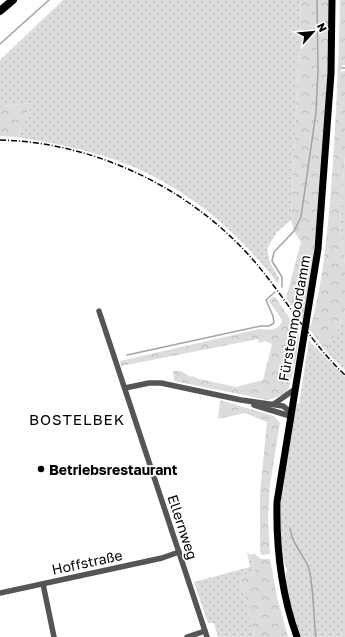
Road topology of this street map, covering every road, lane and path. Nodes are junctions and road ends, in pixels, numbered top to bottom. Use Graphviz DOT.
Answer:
graph roads {
  1 [pos="13,0"];
  2 [pos="332,0"];
  3 [pos="0,11"];
  4 [pos="99,311"];
  5 [pos="125,388"];
  6 [pos="295,389"];
  7 [pos="241,400"];
  8 [pos="274,405"];
  9 [pos="290,416"];
  10 [pos="179,552"];
  11 [pos="43,584"];
  12 [pos="0,593"];
  13 [pos="205,631"];
  14 [pos="54,637"];
  15 [pos="187,637"];
  16 [pos="207,637"];
  17 [pos="296,637"];
  1 -- 3 [label="highway"];
  2 -- 6 [label="main road, Fürstenmoordamm"];
  4 -- 5 [label="street, Ellernweg"];
  5 -- 7 [label="street"];
  5 -- 10 [label="street, Ellernweg"];
  6 -- 8 [label="street"];
  6 -- 9 [label="main road, Fürstenmoordamm"];
  7 -- 8 [label="street"];
  7 -- 9 [label="street"];
  8 -- 9 [label="street"];
  9 -- 17 [label="main road, Fürstenmoordamm"];
  10 -- 11 [label="street, Hoffstraße"];
  10 -- 13 [label="street, Ellernweg"];
  11 -- 12 [label="street, Hoffstraße"];
  11 -- 14 [label="street"];
  13 -- 15 [label="street"];
  13 -- 16 [label="street, Ellernweg"];
}
